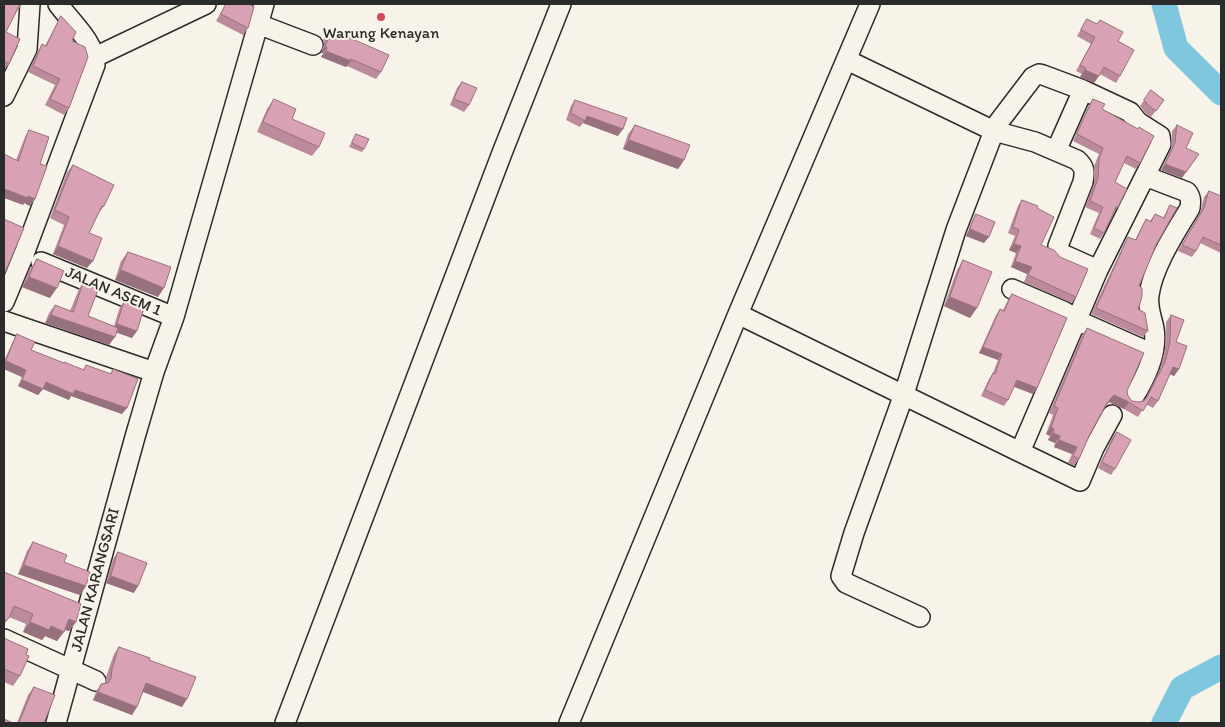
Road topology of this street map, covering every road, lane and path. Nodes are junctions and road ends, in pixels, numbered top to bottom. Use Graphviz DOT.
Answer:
graph roads {
  1 [pos="30,4"];
  2 [pos="58,4"];
  3 [pos="206,4"];
  4 [pos="264,4"];
  5 [pos="561,4"];
  6 [pos="870,4"];
  7 [pos="258,24"];
  8 [pos="313,45"];
  9 [pos="95,57"];
  10 [pos="847,60"];
  11 [pos="1083,90"];
  12 [pos="4,96"];
  13 [pos="994,131"];
  14 [pos="1056,151"];
  15 [pos="1145,176"];
  16 [pos="24,254"];
  17 [pos="1098,270"];
  18 [pos="1012,290"];
  19 [pos="4,302"];
  20 [pos="738,314"];
  21 [pos="174,317"];
  22 [pos="1076,318"];
  23 [pos="4,321"];
  24 [pos="1153,354"];
  25 [pos="154,372"];
  26 [pos="904,394"];
  27 [pos="1133,398"];
  28 [pos="1112,415"];
  29 [pos="1020,452"];
  30 [pos="920,618"];
  31 [pos="4,639"];
  32 [pos="71,670"];
  33 [pos="96,681"];
  34 [pos="56,723"];
  35 [pos="285,723"];
  36 [pos="569,723"];
  1 -- 12 [label="street"];
  2 -- 9 [label="street"];
  3 -- 9 [label="street"];
  4 -- 7 [label="street, JALAN KARANGSARI"];
  5 -- 35 [label="street"];
  6 -- 10 [label="street"];
  7 -- 8 [label="street"];
  7 -- 21 [label="street, JALAN KARANGSARI"];
  9 -- 16 [label="street"];
  10 -- 13 [label="street"];
  10 -- 20 [label="street"];
  11 -- 13 [label="street"];
  11 -- 14 [label="street"];
  11 -- 15 [label="street"];
  13 -- 14 [label="street"];
  13 -- 26 [label="street"];
  14 -- 17 [label="street"];
  15 -- 17 [label="street"];
  15 -- 24 [label="street"];
  16 -- 19 [label="street"];
  16 -- 21 [label="street, JALAN ASEM 1"];
  17 -- 22 [label="street"];
  18 -- 22 [label="street"];
  20 -- 26 [label="street"];
  20 -- 36 [label="street"];
  21 -- 25 [label="street, JALAN KARANGSARI"];
  22 -- 24 [label="street"];
  22 -- 29 [label="street"];
  23 -- 25 [label="street"];
  24 -- 27 [label="street"];
  25 -- 32 [label="street, JALAN KARANGSARI"];
  26 -- 29 [label="street"];
  26 -- 30 [label="street"];
  28 -- 29 [label="street"];
  31 -- 32 [label="street"];
  32 -- 33 [label="street"];
  32 -- 34 [label="street, JALAN KARANGSARI"];
}
